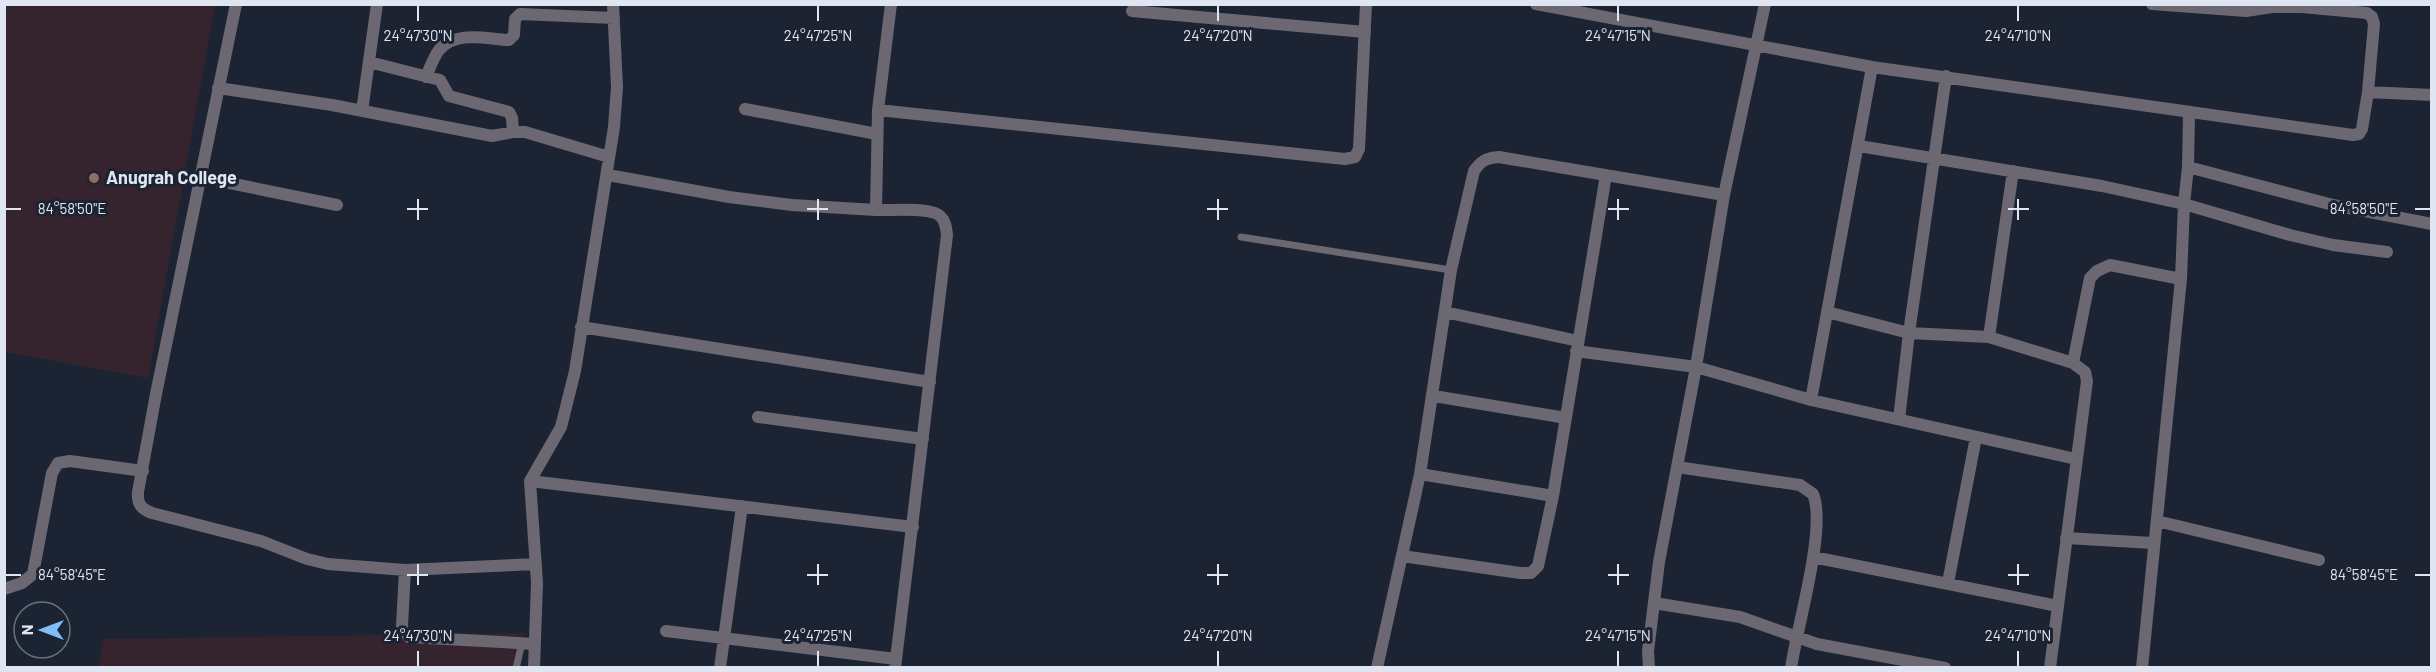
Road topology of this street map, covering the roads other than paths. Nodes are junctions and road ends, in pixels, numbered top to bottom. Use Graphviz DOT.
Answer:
graph roads {
  1 [pos="236,4"];
  2 [pos="377,4"];
  3 [pos="613,4"];
  4 [pos="891,4"];
  5 [pos="1366,4"];
  6 [pos="1536,4"];
  7 [pos="1765,4"];
  8 [pos="2152,4"];
  9 [pos="2272,6"];
  10 [pos="1132,11"];
  11 [pos="614,18"];
  12 [pos="1365,32"];
  13 [pos="1755,45"];
  14 [pos="369,62"];
  15 [pos="1872,66"];
  16 [pos="426,76"];
  17 [pos="1946,76"];
  18 [pos="218,88"];
  19 [pos="2367,92"];
  20 [pos="2432,95"];
  21 [pos="745,109"];
  22 [pos="878,110"];
  23 [pos="362,111"];
  24 [pos="2189,113"];
  25 [pos="513,132"];
  26 [pos="877,134"];
  27 [pos="1859,146"];
  28 [pos="609,157"];
  29 [pos="1934,157"];
  30 [pos="2188,167"];
  31 [pos="2013,171"];
  32 [pos="608,175"];
  33 [pos="1606,175"];
  34 [pos="200,177"];
  35 [pos="1724,195"];
  36 [pos="2184,204"];
  37 [pos="336,205"];
  38 [pos="876,210"];
  39 [pos="2432,224"];
  40 [pos="1241,237"];
  41 [pos="2386,252"];
  42 [pos="1451,270"];
  43 [pos="2181,279"];
  44 [pos="1445,312"];
  45 [pos="1827,312"];
  46 [pos="581,327"];
  47 [pos="1909,333"];
  48 [pos="1989,337"];
  49 [pos="1577,346"];
  50 [pos="2073,363"];
  51 [pos="1696,367"];
  52 [pos="930,382"];
  53 [pos="1434,396"];
  54 [pos="1811,400"];
  55 [pos="758,417"];
  56 [pos="1566,418"];
  57 [pos="1899,420"];
  58 [pos="1976,437"];
  59 [pos="923,439"];
  60 [pos="2076,459"];
  61 [pos="1677,467"];
  62 [pos="143,471"];
  63 [pos="1420,474"];
  64 [pos="530,480"];
  65 [pos="1553,496"];
  66 [pos="742,506"];
  67 [pos="2157,521"];
  68 [pos="913,527"];
  69 [pos="2066,538"];
  70 [pos="2153,543"];
  71 [pos="1402,556"];
  72 [pos="1814,557"];
  73 [pos="2319,560"];
  74 [pos="536,564"];
  75 [pos="405,570"];
  76 [pos="1948,583"];
  77 [pos="4,589"];
  78 [pos="1654,603"];
  79 [pos="2058,606"];
  80 [pos="666,631"];
  81 [pos="723,638"];
  82 [pos="1795,638"];
  83 [pos="522,643"];
  84 [pos="535,644"];
  85 [pos="896,663"];
  86 [pos="516,668"];
  87 [pos="534,668"];
  88 [pos="720,668"];
  89 [pos="1377,668"];
  90 [pos="1649,668"];
  91 [pos="1791,668"];
  92 [pos="1945,668"];
  93 [pos="2050,668"];
  94 [pos="2142,668"];
  1 -- 18 [label="street"];
  2 -- 14 [label="street"];
  3 -- 11 [label="street"];
  4 -- 22 [label="street"];
  5 -- 12 [label="street"];
  6 -- 13 [label="street"];
  7 -- 13 [label="street"];
  8 -- 9 [label="street"];
  9 -- 19 [label="street"];
  10 -- 12 [label="street"];
  11 -- 16 [label="street"];
  11 -- 28 [label="street"];
  12 -- 22 [label="street"];
  13 -- 15 [label="street"];
  13 -- 35 [label="street"];
  14 -- 16 [label="street"];
  14 -- 23 [label="street"];
  15 -- 17 [label="street"];
  15 -- 27 [label="street"];
  16 -- 25 [label="street"];
  17 -- 24 [label="street"];
  17 -- 29 [label="street"];
  18 -- 23 [label="street"];
  18 -- 34 [label="street"];
  19 -- 20 [label="street"];
  19 -- 24 [label="street"];
  21 -- 26 [label="street"];
  22 -- 26 [label="street"];
  23 -- 25 [label="street"];
  24 -- 30 [label="street"];
  25 -- 28 [label="street"];
  26 -- 38 [label="street"];
  27 -- 29 [label="street"];
  27 -- 45 [label="street"];
  28 -- 32 [label="street"];
  29 -- 31 [label="street"];
  29 -- 47 [label="street"];
  30 -- 36 [label="street"];
  30 -- 39 [label="street"];
  31 -- 36 [label="street"];
  31 -- 48 [label="street"];
  32 -- 38 [label="street"];
  32 -- 46 [label="street"];
  33 -- 35 [label="street"];
  33 -- 42 [label="street"];
  33 -- 49 [label="street"];
  34 -- 37 [label="street"];
  34 -- 62 [label="street"];
  35 -- 51 [label="street"];
  36 -- 41 [label="street"];
  36 -- 43 [label="street"];
  38 -- 52 [label="street"];
  40 -- 42 [label="lane"];
  42 -- 44 [label="street"];
  43 -- 50 [label="street"];
  43 -- 67 [label="street"];
  44 -- 49 [label="street"];
  44 -- 53 [label="street"];
  45 -- 47 [label="street"];
  45 -- 54 [label="street"];
  46 -- 52 [label="street"];
  46 -- 64 [label="street"];
  47 -- 48 [label="street"];
  47 -- 57 [label="street"];
  48 -- 50 [label="street"];
  49 -- 51 [label="street"];
  49 -- 56 [label="street"];
  50 -- 60 [label="street"];
  51 -- 54 [label="street"];
  51 -- 61 [label="street"];
  52 -- 59 [label="street"];
  53 -- 56 [label="street"];
  53 -- 63 [label="street"];
  54 -- 57 [label="street"];
  55 -- 59 [label="street"];
  56 -- 65 [label="street"];
  57 -- 58 [label="street"];
  58 -- 60 [label="street"];
  58 -- 76 [label="street"];
  59 -- 68 [label="street"];
  60 -- 69 [label="street"];
  61 -- 72 [label="street"];
  61 -- 78 [label="street"];
  62 -- 75 [label="street"];
  62 -- 77 [label="street"];
  63 -- 65 [label="street"];
  63 -- 71 [label="street"];
  64 -- 66 [label="street"];
  64 -- 74 [label="street"];
  65 -- 71 [label="street"];
  66 -- 68 [label="street"];
  66 -- 81 [label="street"];
  67 -- 70 [label="street"];
  67 -- 73 [label="street"];
  68 -- 85 [label="street"];
  69 -- 70 [label="street"];
  69 -- 79 [label="street"];
  70 -- 94 [label="street"];
  71 -- 89 [label="street"];
  72 -- 76 [label="street"];
  72 -- 82 [label="street"];
  74 -- 75 [label="street"];
  74 -- 84 [label="street"];
  75 -- 83 [label="street"];
  76 -- 79 [label="street"];
  78 -- 82 [label="street"];
  78 -- 90 [label="street"];
  79 -- 93 [label="street"];
  80 -- 81 [label="street"];
  81 -- 85 [label="street"];
  81 -- 88 [label="street"];
  82 -- 91 [label="street"];
  82 -- 92 [label="street"];
  83 -- 84 [label="street"];
  83 -- 86 [label="lane"];
  84 -- 87 [label="street"];
}
